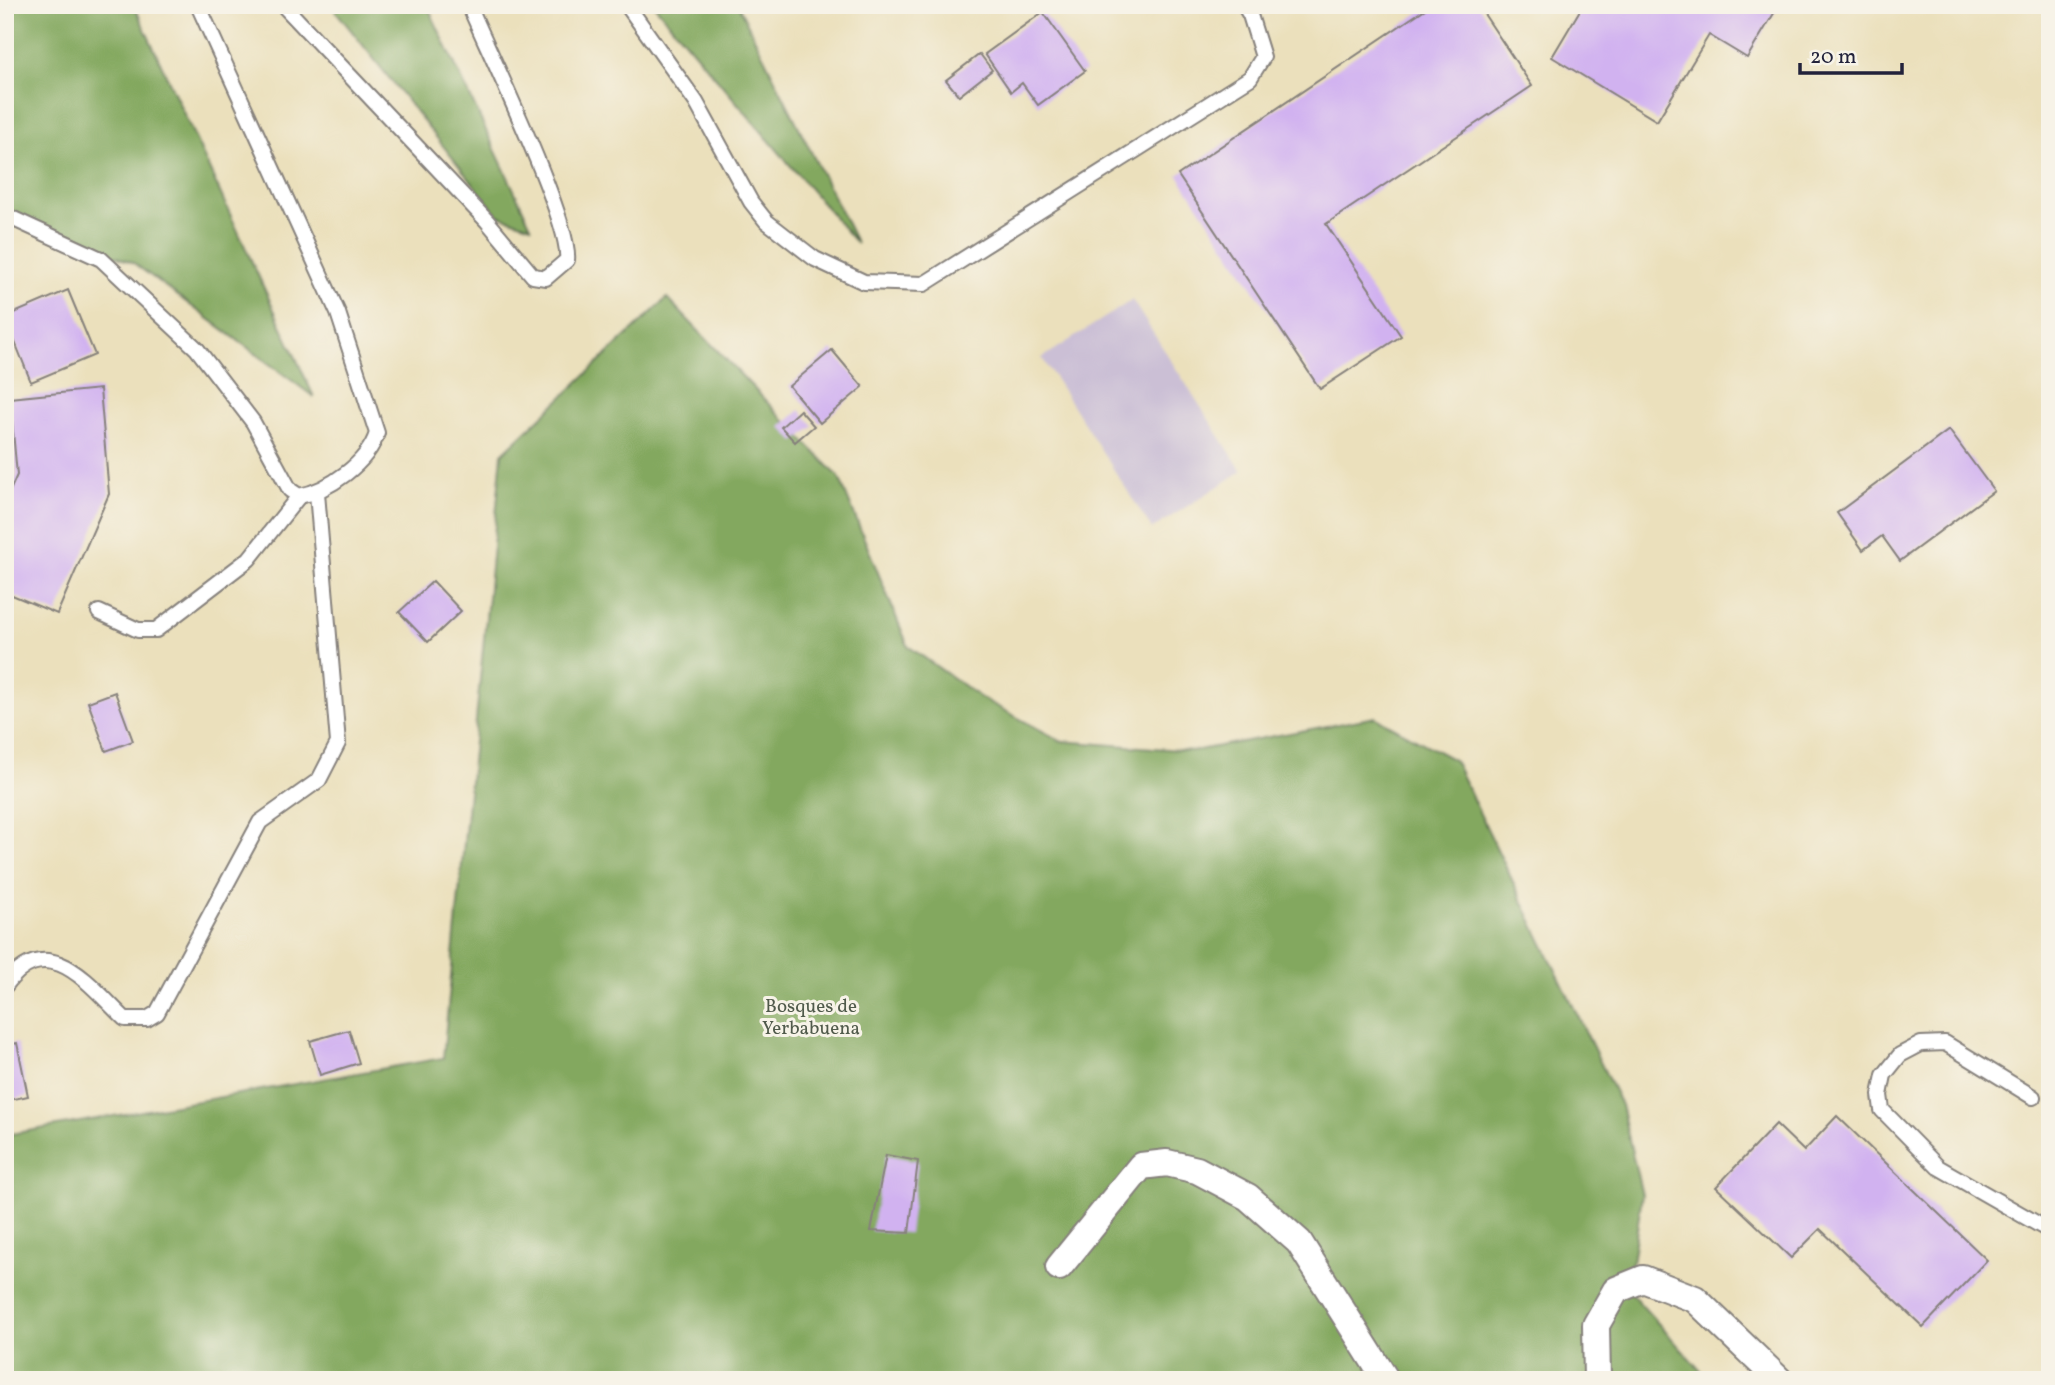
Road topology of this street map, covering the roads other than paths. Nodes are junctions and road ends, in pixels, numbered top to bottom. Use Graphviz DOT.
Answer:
graph roads {
  1 [pos="198,5"];
  2 [pos="283,5"];
  3 [pos="468,5"];
  4 [pos="627,5"];
  5 [pos="1244,5"];
  6 [pos="5,215"];
  7 [pos="317,493"];
  8 [pos="299,496"];
  9 [pos="99,611"];
  10 [pos="5,986"];
  11 [pos="2033,1097"];
  12 [pos="2050,1231"];
  13 [pos="1059,1267"];
  14 [pos="1386,1380"];
  15 [pos="1597,1380"];
  16 [pos="1779,1380"];
  1 -- 7 [label="lane"];
  2 -- 3 [label="lane"];
  4 -- 5 [label="lane"];
  6 -- 8 [label="lane"];
  7 -- 8 [label="lane"];
  7 -- 10 [label="lane"];
  8 -- 9 [label="lane"];
  11 -- 12 [label="lane"];
  13 -- 14 [label="street"];
  15 -- 16 [label="street"];
}
